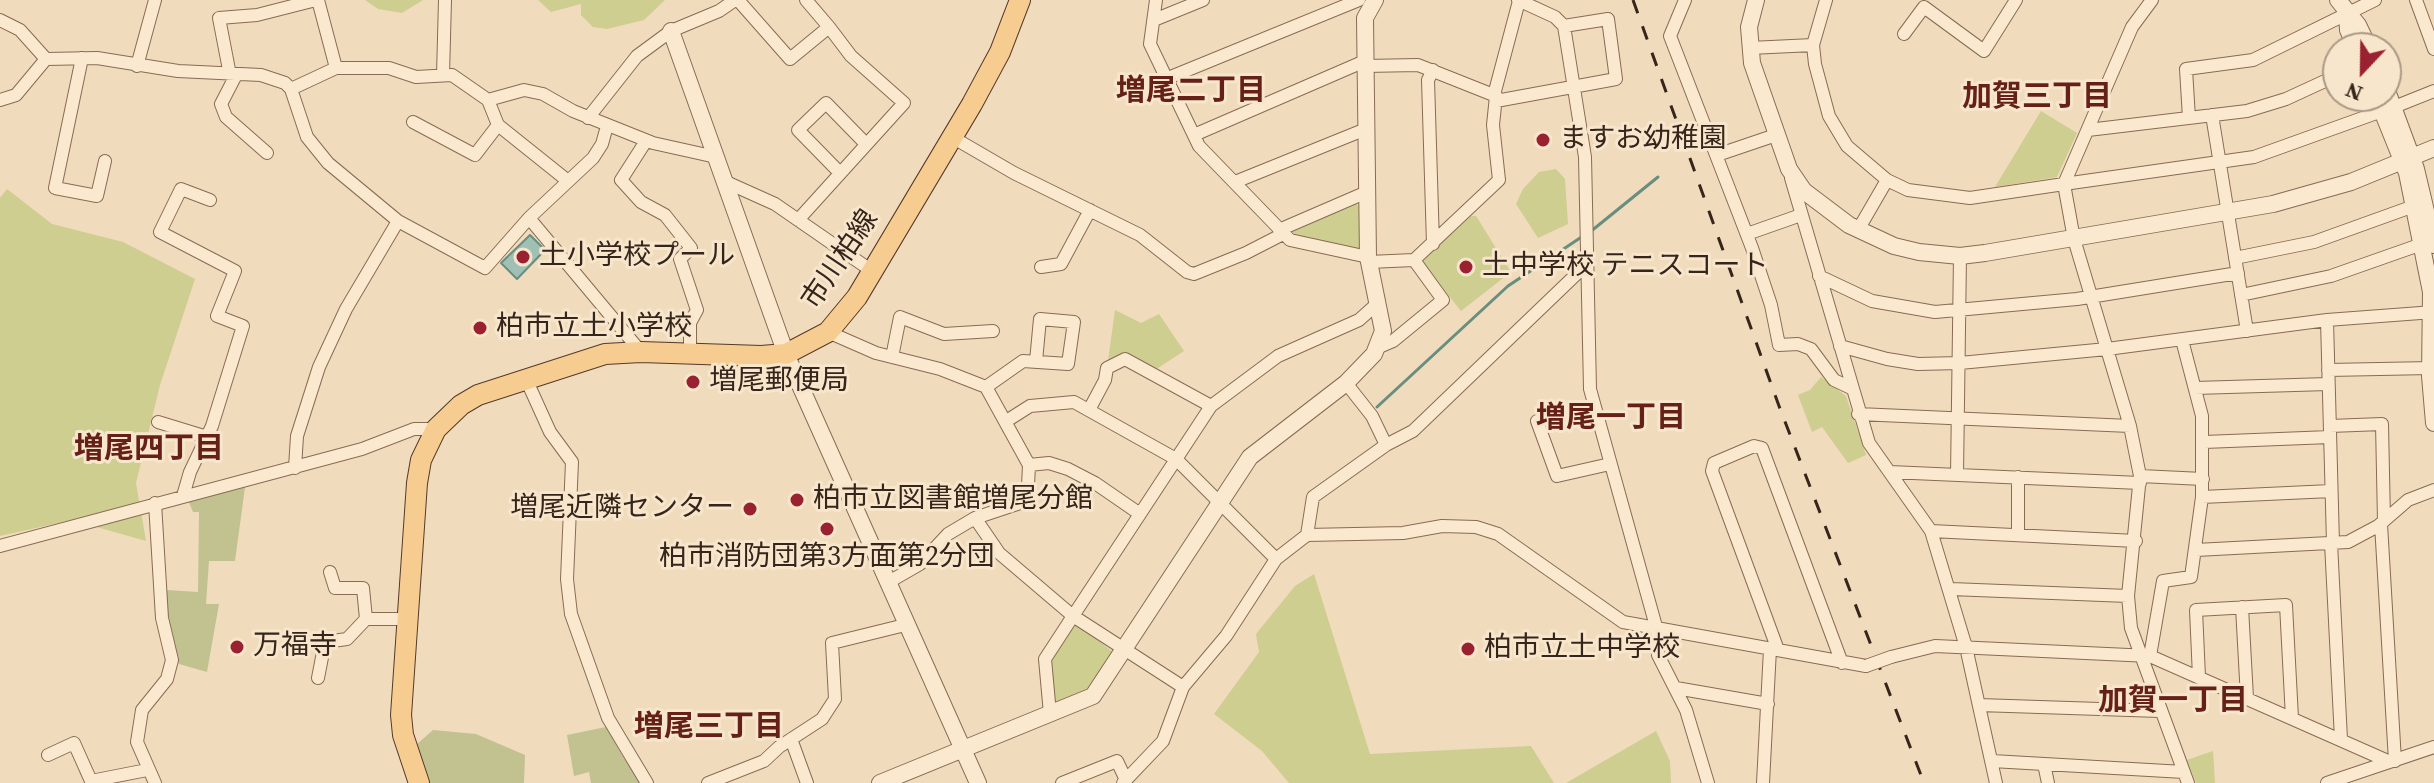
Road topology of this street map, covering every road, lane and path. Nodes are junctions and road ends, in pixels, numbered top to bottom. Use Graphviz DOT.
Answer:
graph roads {
  1 [pos="155,0"];
  2 [pos="256,0"];
  3 [pos="317,0"];
  4 [pos="445,0"];
  5 [pos="736,0"];
  6 [pos="806,0"];
  7 [pos="1020,0"];
  8 [pos="1156,0"];
  9 [pos="1203,0"];
  10 [pos="1518,0"];
  11 [pos="1685,0"];
  12 [pos="1756,0"];
  13 [pos="1826,0"];
  14 [pos="2016,0"];
  15 [pos="2338,0"];
  16 [pos="2375,0"];
  17 [pos="2416,0"];
  18 [pos="2145,1"];
  19 [pos="1365,2"];
  20 [pos="257,15"];
  21 [pos="2347,15"];
  22 [pos="0,20"];
  23 [pos="1154,20"];
  24 [pos="1564,26"];
  25 [pos="829,27"];
  26 [pos="671,31"];
  27 [pos="2349,32"];
  28 [pos="2361,32"];
  29 [pos="1904,34"];
  30 [pos="2433,41"];
  31 [pos="1813,45"];
  32 [pos="1750,48"];
  33 [pos="82,58"];
  34 [pos="46,59"];
  35 [pos="1365,64"];
  36 [pos="137,66"];
  37 [pos="336,68"];
  38 [pos="1433,70"];
  39 [pos="233,75"];
  40 [pos="443,75"];
  41 [pos="1168,78"];
  42 [pos="2322,82"];
  43 [pos="1573,88"];
  44 [pos="291,89"];
  45 [pos="2434,91"];
  46 [pos="1495,98"];
  47 [pos="0,100"];
  48 [pos="488,100"];
  49 [pos="2402,100"];
  50 [pos="2368,112"];
  51 [pos="2387,112"];
  52 [pos="2212,115"];
  53 [pos="588,118"];
  54 [pos="2189,118"];
  55 [pos="413,122"];
  56 [pos="498,125"];
  57 [pos="607,126"];
  58 [pos="1366,129"];
  59 [pos="2088,130"];
  60 [pos="1194,135"];
  61 [pos="1776,135"];
  62 [pos="952,137"];
  63 [pos="646,141"];
  64 [pos="866,144"];
  65 [pos="2434,148"];
  66 [pos="267,153"];
  67 [pos="1717,155"];
  68 [pos="716,157"];
  69 [pos="2407,159"];
  70 [pos="105,161"];
  71 [pos="2218,162"];
  72 [pos="1789,169"];
  73 [pos="840,173"];
  74 [pos="1887,180"];
  75 [pos="568,181"];
  76 [pos="726,182"];
  77 [pos="1235,182"];
  78 [pos="2064,184"];
  79 [pos="1367,192"];
  80 [pos="210,200"];
  81 [pos="2425,205"];
  82 [pos="1090,210"];
  83 [pos="2228,213"];
  84 [pos="1801,215"];
  85 [pos="529,218"];
  86 [pos="798,220"];
  87 [pos="398,221"];
  88 [pos="1858,230"];
  89 [pos="1281,232"];
  90 [pos="1747,234"];
  91 [pos="2074,239"];
  92 [pos="1433,244"];
  93 [pos="2428,244"];
  94 [pos="1960,256"];
  95 [pos="2235,258"];
  96 [pos="1368,259"];
  97 [pos="1414,260"];
  98 [pos="1587,264"];
  99 [pos="1041,267"];
  100 [pos="872,271"];
  101 [pos="2238,273"];
  102 [pos="1819,276"];
  103 [pos="2241,295"];
  104 [pos="2092,297"];
  105 [pos="1378,303"];
  106 [pos="1960,311"];
  107 [pos="2433,312"];
  108 [pos="2327,320"];
  109 [pos="993,331"];
  110 [pos="2247,331"];
  111 [pos="828,332"];
  112 [pos="2182,340"];
  113 [pos="1840,346"];
  114 [pos="1379,347"];
  115 [pos="2107,349"];
  116 [pos="641,352"];
  117 [pos="690,354"];
  118 [pos="786,354"];
  119 [pos="892,357"];
  120 [pos="1036,361"];
  121 [pos="1960,363"];
  122 [pos="2431,368"];
  123 [pos="2328,377"];
  124 [pos="526,379"];
  125 [pos="1346,383"];
  126 [pos="986,387"];
  127 [pos="1851,388"];
  128 [pos="2195,388"];
  129 [pos="1211,406"];
  130 [pos="1089,410"];
  131 [pos="1858,414"];
  132 [pos="1958,418"];
  133 [pos="1008,420"];
  134 [pos="1537,421"];
  135 [pos="158,422"];
  136 [pos="2434,423"];
  137 [pos="2130,426"];
  138 [pos="436,429"];
  139 [pos="2330,432"];
  140 [pos="207,437"];
  141 [pos="2204,442"];
  142 [pos="1386,445"];
  143 [pos="1176,459"];
  144 [pos="1610,464"];
  145 [pos="1029,465"];
  146 [pos="295,468"];
  147 [pos="1890,472"];
  148 [pos="1957,475"];
  149 [pos="2018,477"];
  150 [pos="2203,479"];
  151 [pos="2140,480"];
  152 [pos="2434,490"];
  153 [pos="2331,491"];
  154 [pos="183,496"];
  155 [pos="2202,497"];
  156 [pos="155,503"];
  157 [pos="1219,503"];
  158 [pos="1140,514"];
  159 [pos="975,518"];
  160 [pos="2383,522"];
  161 [pos="1931,531"];
  162 [pos="1307,535"];
  163 [pos="2018,535"];
  164 [pos="2136,541"];
  165 [pos="2332,543"];
  166 [pos="0,546"];
  167 [pos="2196,550"];
  168 [pos="1276,559"];
  169 [pos="330,572"];
  170 [pos="887,583"];
  171 [pos="1951,589"];
  172 [pos="2128,596"];
  173 [pos="2242,607"];
  174 [pos="1073,616"];
  175 [pos="366,619"];
  176 [pos="407,619"];
  177 [pos="905,625"];
  178 [pos="1657,630"];
  179 [pos="1966,647"];
  180 [pos="1774,649"];
  181 [pos="1124,650"];
  182 [pos="2144,655"];
  183 [pos="1842,663"];
  184 [pos="2199,677"];
  185 [pos="318,678"];
  186 [pos="1183,687"];
  187 [pos="1676,688"];
  188 [pos="2247,698"];
  189 [pos="1768,704"];
  190 [pos="1979,705"];
  191 [pos="2160,711"];
  192 [pos="1050,714"];
  193 [pos="2292,718"];
  194 [pos="791,739"];
  195 [pos="2341,739"];
  196 [pos="2434,747"];
  197 [pos="963,749"];
  198 [pos="48,755"];
  199 [pos="1992,761"];
  200 [pos="2392,762"];
  201 [pos="2044,764"];
  202 [pos="2099,767"];
  203 [pos="147,770"];
  204 [pos="2370,776"];
  205 [pos="2186,777"];
  206 [pos="1124,781"];
  207 [pos="155,783"];
  208 [pos="419,783"];
  209 [pos="647,783"];
  210 [pos="708,783"];
  211 [pos="807,783"];
  212 [pos="880,783"];
  213 [pos="978,783"];
  214 [pos="1062,783"];
  215 [pos="1708,783"];
  216 [pos="1763,783"];
  217 [pos="1996,783"];
  218 [pos="2048,783"];
  219 [pos="2103,783"];
  220 [pos="2327,783"];
  1 -- 36 [label="street"];
  2 -- 20 [label="street"];
  3 -- 20 [label="street"];
  3 -- 37 [label="street"];
  4 -- 40 [label="street"];
  5 -- 25 [label="street"];
  5 -- 26 [label="street"];
  6 -- 25 [label="street"];
  7 -- 62 [label="main road, 市川柏線"];
  8 -- 23 [label="street"];
  9 -- 23 [label="street"];
  10 -- 24 [label="street"];
  10 -- 46 [label="street"];
  11 -- 67 [label="street"];
  12 -- 32 [label="street"];
  13 -- 31 [label="street"];
  14 -- 29 [label="street"];
  15 -- 21 [label="street"];
  16 -- 21 [label="street"];
  17 -- 30 [label="street"];
  18 -- 59 [label="street"];
  19 -- 35 [label="street"];
  19 -- 41 [label="street"];
  20 -- 39 [label="street"];
  21 -- 27 [label="street"];
  21 -- 28 [label="street"];
  21 -- 54 [label="street"];
  22 -- 34 [label="street"];
  23 -- 41 [label="street"];
  24 -- 43 [label="street"];
  24 -- 43 [label="street"];
  25 -- 64 [label="street"];
  26 -- 53 [label="street"];
  26 -- 68 [label="street"];
  31 -- 32 [label="street"];
  31 -- 74 [label="street"];
  32 -- 61 [label="street"];
  33 -- 34 [label="street"];
  33 -- 36 [label="street"];
  33 -- 70 [label="street"];
  34 -- 47 [label="street"];
  35 -- 38 [label="street"];
  35 -- 58 [label="street"];
  35 -- 60 [label="street"];
  36 -- 39 [label="street"];
  37 -- 40 [label="street"];
  37 -- 44 [label="street"];
  38 -- 46 [label="street"];
  38 -- 92 [label="street"];
  39 -- 44 [label="street"];
  39 -- 66 [label="street"];
  40 -- 48 [label="street"];
  41 -- 60 [label="street"];
  42 -- 52 [label="street"];
  43 -- 46 [label="street"];
  43 -- 98 [label="street"];
  44 -- 87 [label="street"];
  45 -- 49 [label="street"];
  46 -- 92 [label="street"];
  48 -- 53 [label="street"];
  48 -- 56 [label="street"];
  50 -- 71 [label="street"];
  51 -- 69 [label="street"];
  52 -- 54 [label="street"];
  52 -- 71 [label="street"];
  53 -- 57 [label="street"];
  54 -- 59 [label="street"];
  55 -- 56 [label="street"];
  56 -- 75 [label="street"];
  57 -- 63 [label="street"];
  57 -- 75 [label="street"];
  58 -- 77 [label="street"];
  58 -- 79 [label="street"];
  59 -- 78 [label="street"];
  60 -- 77 [label="street"];
  61 -- 67 [label="street"];
  61 -- 72 [label="street"];
  62 -- 82 [label="street"];
  62 -- 100 [label="main road, 市川柏線"];
  63 -- 68 [label="street"];
  63 -- 117 [label="street"];
  64 -- 73 [label="street"];
  64 -- 73 [label="street"];
  65 -- 69 [label="street"];
  67 -- 90 [label="street"];
  68 -- 76 [label="street"];
  69 -- 81 [label="street"];
  69 -- 83 [label="street"];
  71 -- 78 [label="street"];
  71 -- 83 [label="street"];
  72 -- 84 [label="street"];
  72 -- 88 [label="street"];
  73 -- 86 [label="street"];
  74 -- 78 [label="street"];
  74 -- 88 [label="street"];
  75 -- 85 [label="street"];
  76 -- 86 [label="street"];
  76 -- 118 [label="street"];
  77 -- 89 [label="street"];
  78 -- 91 [label="street"];
  79 -- 89 [label="street"];
  79 -- 96 [label="street"];
  80 -- 140 [label="street"];
  81 -- 93 [label="street"];
  81 -- 95 [label="street"];
  82 -- 89 [label="street"];
  82 -- 99 [label="street"];
  83 -- 91 [label="street"];
  83 -- 95 [label="street"];
  84 -- 90 [label="street"];
  84 -- 102 [label="street"];
  85 -- 87 [label="street"];
  85 -- 116 [label="street"];
  86 -- 100 [label="street"];
  87 -- 146 [label="street"];
  88 -- 94 [label="street"];
  89 -- 96 [label="street"];
  90 -- 127 [label="street"];
  91 -- 94 [label="street"];
  91 -- 104 [label="street"];
  92 -- 97 [label="street"];
  93 -- 103 [label="street"];
  93 -- 107 [label="street"];
  94 -- 106 [label="street"];
  95 -- 101 [label="street"];
  96 -- 97 [label="street"];
  96 -- 105 [label="street"];
  97 -- 114 [label="street"];
  98 -- 142 [label="street"];
  98 -- 144 [label="street"];
  100 -- 111 [label="main road, 市川柏線"];
  101 -- 103 [label="street"];
  101 -- 104 [label="street"];
  102 -- 106 [label="street"];
  102 -- 113 [label="street"];
  103 -- 110 [label="street"];
  104 -- 106 [label="street"];
  104 -- 115 [label="street"];
  105 -- 114 [label="street"];
  105 -- 129 [label="street"];
  106 -- 121 [label="street"];
  107 -- 108 [label="street"];
  107 -- 122 [label="street"];
  108 -- 110 [label="street"];
  108 -- 123 [label="street"];
  109 -- 119 [label="street"];
  110 -- 112 [label="street"];
  111 -- 118 [label="main road, 市川柏線"];
  111 -- 119 [label="street"];
  112 -- 115 [label="street"];
  112 -- 128 [label="street"];
  113 -- 121 [label="street"];
  113 -- 127 [label="street"];
  114 -- 125 [label="street"];
  115 -- 121 [label="street"];
  115 -- 137 [label="street"];
  116 -- 117 [label="main road, 市川柏線"];
  116 -- 124 [label="main road, 市川柏線"];
  117 -- 118 [label="main road, 市川柏線"];
  118 -- 170 [label="street"];
  119 -- 126 [label="street"];
  120 -- 120 [label="street"];
  120 -- 126 [label="street"];
  121 -- 132 [label="street"];
  122 -- 123 [label="street"];
  122 -- 136 [label="street"];
  123 -- 128 [label="street"];
  123 -- 139 [label="street"];
  124 -- 138 [label="main road, 市川柏線"];
  124 -- 209 [label="street"];
  125 -- 142 [label="street"];
  125 -- 157 [label="street"];
  126 -- 133 [label="street"];
  127 -- 131 [label="street"];
  128 -- 141 [label="street"];
  129 -- 130 [label="street"];
  129 -- 143 [label="street"];
  130 -- 133 [label="street"];
  130 -- 143 [label="street"];
  131 -- 132 [label="street"];
  131 -- 147 [label="street"];
  132 -- 137 [label="street"];
  132 -- 148 [label="street"];
  133 -- 145 [label="street"];
  134 -- 144 [label="street"];
  135 -- 140 [label="street"];
  137 -- 151 [label="street"];
  138 -- 146 [label="street"];
  138 -- 176 [label="main road, 市川柏線"];
  139 -- 141 [label="street"];
  139 -- 153 [label="street"];
  139 -- 160 [label="street"];
  140 -- 154 [label="street"];
  141 -- 150 [label="street"];
  142 -- 162 [label="street"];
  143 -- 157 [label="street"];
  143 -- 158 [label="street"];
  144 -- 178 [label="street"];
  145 -- 158 [label="street"];
  145 -- 159 [label="street"];
  146 -- 154 [label="street"];
  147 -- 148 [label="street"];
  147 -- 161 [label="street"];
  148 -- 149 [label="street"];
  149 -- 151 [label="street"];
  149 -- 163 [label="street"];
  150 -- 151 [label="street"];
  150 -- 155 [label="street"];
  151 -- 164 [label="street"];
  152 -- 160 [label="street"];
  153 -- 155 [label="street"];
  153 -- 165 [label="street"];
  154 -- 156 [label="street"];
  155 -- 167 [label="street"];
  156 -- 166 [label="street"];
  156 -- 203 [label="street"];
  157 -- 168 [label="street"];
  157 -- 181 [label="street"];
  158 -- 174 [label="street"];
  159 -- 170 [label="street"];
  159 -- 174 [label="street"];
  160 -- 165 [label="street"];
  160 -- 200 [label="street"];
  161 -- 163 [label="street"];
  161 -- 171 [label="street"];
  162 -- 168 [label="street"];
  162 -- 178 [label="street"];
  163 -- 164 [label="street"];
  164 -- 172 [label="street"];
  165 -- 167 [label="street"];
  165 -- 195 [label="street"];
  167 -- 182 [label="street"];
  168 -- 186 [label="street"];
  169 -- 175 [label="street"];
  170 -- 177 [label="street"];
  171 -- 172 [label="street"];
  171 -- 179 [label="street"];
  172 -- 182 [label="street"];
  173 -- 184 [label="street"];
  173 -- 188 [label="street"];
  173 -- 193 [label="street"];
  174 -- 181 [label="street"];
  174 -- 192 [label="street"];
  175 -- 176 [label="street"];
  175 -- 185 [label="street"];
  176 -- 208 [label="main road, 市川柏線"];
  177 -- 194 [label="street"];
  177 -- 197 [label="street"];
  178 -- 180 [label="street"];
  178 -- 187 [label="street"];
  179 -- 182 [label="street"];
  179 -- 183 [label="street, bridge"];
  179 -- 190 [label="street"];
  180 -- 183 [label="street"];
  180 -- 183 [label="street"];
  180 -- 189 [label="street"];
  181 -- 186 [label="street"];
  181 -- 192 [label="street"];
  182 -- 184 [label="street"];
  182 -- 191 [label="street"];
  184 -- 188 [label="street"];
  186 -- 206 [label="street"];
  187 -- 189 [label="street"];
  187 -- 215 [label="street"];
  188 -- 193 [label="street"];
  189 -- 216 [label="street"];
  190 -- 191 [label="street"];
  190 -- 199 [label="street"];
  191 -- 205 [label="street"];
  192 -- 197 [label="street"];
  193 -- 195 [label="street"];
  194 -- 210 [label="street"];
  194 -- 211 [label="street"];
  195 -- 200 [label="street"];
  196 -- 200 [label="street"];
  197 -- 212 [label="street"];
  197 -- 213 [label="street"];
  198 -- 203 [label="street"];
  199 -- 201 [label="street"];
  199 -- 217 [label="street"];
  200 -- 204 [label="street"];
  201 -- 202 [label="street"];
  201 -- 218 [label="street"];
  202 -- 205 [label="street"];
  202 -- 219 [label="street"];
  203 -- 207 [label="street"];
  204 -- 220 [label="street"];
  206 -- 214 [label="street"];
}
